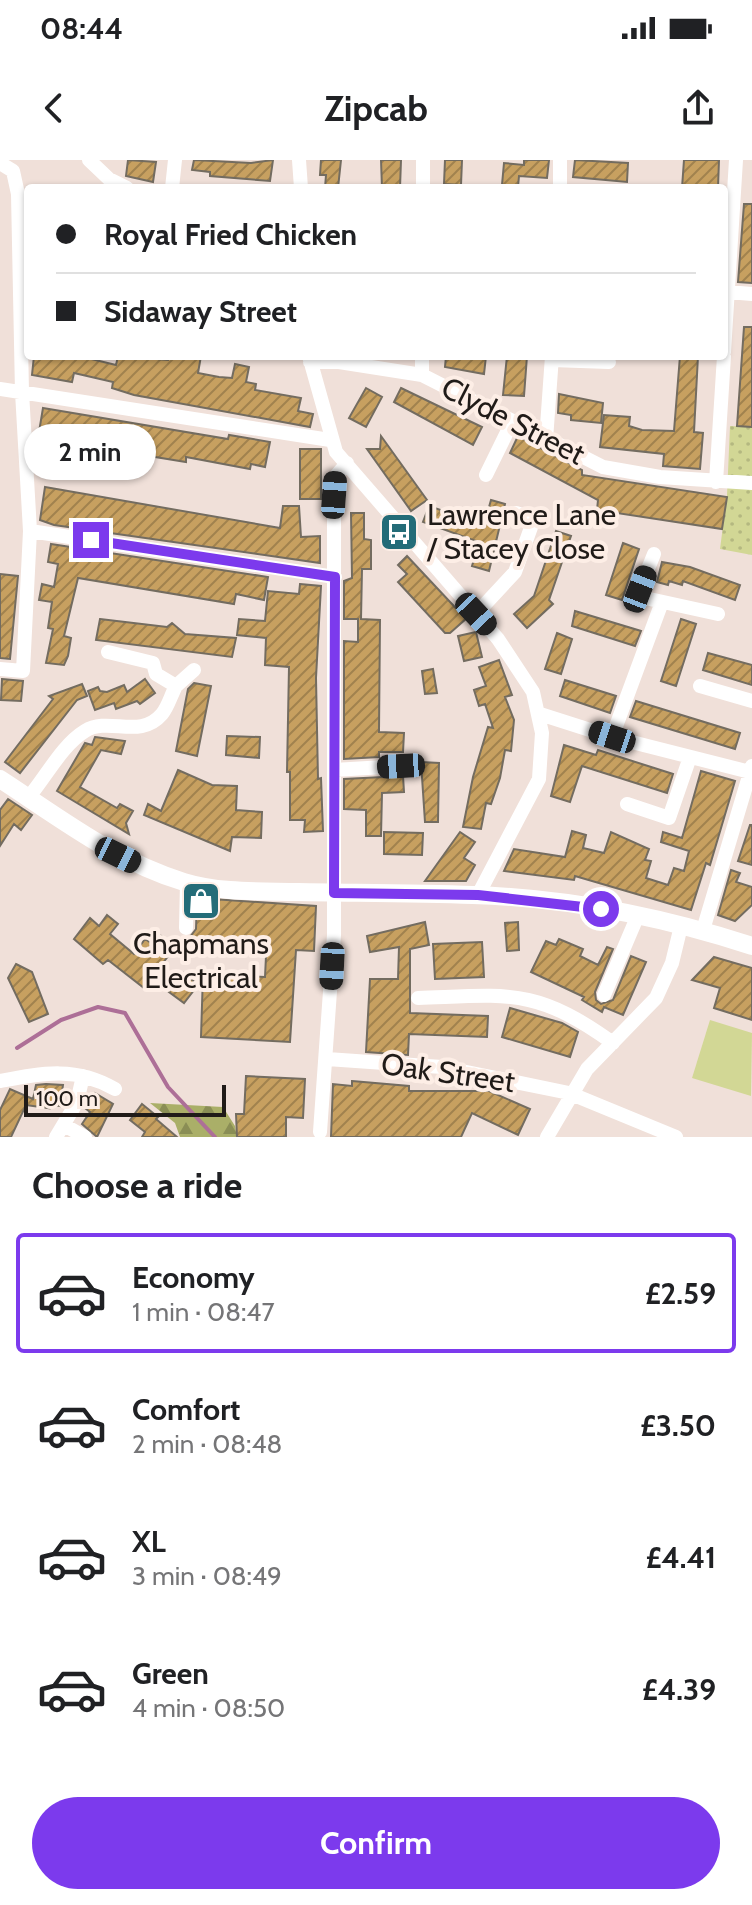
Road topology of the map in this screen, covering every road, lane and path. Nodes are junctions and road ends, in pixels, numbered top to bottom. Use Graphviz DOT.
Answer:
graph roads {
  1 [pos="89,160"];
  2 [pos="175,160"];
  3 [pos="299,160"];
  4 [pos="423,160"];
  5 [pos="560,160"];
  6 [pos="736,160"];
  7 [pos="0,163"];
  8 [pos="119,184"];
  9 [pos="172,184"];
  10 [pos="301,184"];
  11 [pos="423,184"];
  12 [pos="560,184"];
  13 [pos="728,292"];
  14 [pos="752,294"];
  15 [pos="309,360"];
  16 [pos="319,360"];
  17 [pos="422,360"];
  18 [pos="552,360"];
  19 [pos="580,360"];
  20 [pos="724,360"];
  21 [pos="609,362"];
  22 [pos="422,375"];
  23 [pos="0,389"];
  24 [pos="22,392"];
  25 [pos="512,422"];
  26 [pos="330,440"];
  27 [pos="546,440"];
  28 [pos="347,463"];
  29 [pos="486,475"];
  30 [pos="716,482"];
  31 [pos="752,483"];
  32 [pos="516,513"];
  33 [pos="30,531"];
  34 [pos="654,554"];
  35 [pos="335,577"];
  36 [pos="662,602"];
  37 [pos="476,614"];
  38 [pos="718,614"];
  39 [pos="108,652"];
  40 [pos="0,669"];
  41 [pos="194,670"];
  42 [pos="176,686"];
  43 [pos="700,686"];
  44 [pos="752,701"];
  45 [pos="540,714"];
  46 [pos="612,737"];
  47 [pos="690,757"];
  48 [pos="401,766"];
  49 [pos="751,769"];
  50 [pos="334,770"];
  51 [pos="0,779"];
  52 [pos="28,798"];
  53 [pos="627,804"];
  54 [pos="187,883"];
  55 [pos="334,893"];
  56 [pos="478,895"];
  57 [pos="642,916"];
  58 [pos="681,926"];
  59 [pos="186,928"];
  60 [pos="703,930"];
  61 [pos="752,946"];
  62 [pos="604,995"];
  63 [pos="418,998"];
  64 [pos="613,1043"];
  65 [pos="327,1059"];
  66 [pos="83,1076"];
  67 [pos="0,1081"];
  68 [pos="115,1089"];
  69 [pos="569,1093"];
  70 [pos="60,1131"];
  71 [pos="320,1132"];
  72 [pos="85,1137"];
  73 [pos="547,1137"];
  74 [pos="676,1137"];
  1 -- 8 [label="street"];
  2 -- 9 [label="street"];
  3 -- 10 [label="street"];
  4 -- 11 [label="street"];
  5 -- 12 [label="street"];
  6 -- 13 [label="street"];
  7 -- 24 [label="street"];
  13 -- 14 [label="street"];
  15 -- 26 [label="street"];
  16 -- 22 [label="street, Clyde Street"];
  17 -- 22 [label="street"];
  18 -- 27 [label="street"];
  19 -- 21 [label="street"];
  20 -- 30 [label="street"];
  22 -- 25 [label="street, Clyde Street"];
  23 -- 24 [label="street"];
  24 -- 26 [label="street"];
  24 -- 33 [label="street"];
  25 -- 27 [label="street, Clyde Street"];
  25 -- 29 [label="street"];
  26 -- 28 [label="street"];
  27 -- 30 [label="street, Clyde Street"];
  28 -- 35 [label="street"];
  28 -- 37 [label="street"];
  30 -- 31 [label="street, Clyde Street"];
  32 -- 37 [label="street"];
  33 -- 35 [label="street"];
  33 -- 40 [label="street"];
  34 -- 36 [label="street"];
  35 -- 50 [label="street"];
  36 -- 38 [label="street"];
  36 -- 46 [label="street"];
  37 -- 45 [label="street"];
  39 -- 42 [label="street"];
  41 -- 42 [label="street"];
  42 -- 52 [label="street"];
  43 -- 44 [label="street"];
  45 -- 46 [label="street"];
  45 -- 56 [label="street"];
  46 -- 47 [label="street"];
  47 -- 49 [label="street"];
  47 -- 53 [label="street"];
  48 -- 50 [label="street"];
  49 -- 60 [label="street"];
  50 -- 55 [label="street"];
  51 -- 52 [label="main road"];
  52 -- 54 [label="main road"];
  54 -- 55 [label="main road"];
  54 -- 59 [label="street"];
  55 -- 56 [label="main road"];
  55 -- 65 [label="street"];
  56 -- 57 [label="main road"];
  57 -- 58 [label="main road"];
  57 -- 62 [label="street"];
  58 -- 60 [label="main road"];
  58 -- 64 [label="street"];
  60 -- 61 [label="main road"];
  63 -- 64 [label="street"];
  64 -- 69 [label="street"];
  65 -- 69 [label="street, Oak Street"];
  65 -- 71 [label="street"];
  66 -- 67 [label="street"];
  66 -- 68 [label="street"];
  66 -- 70 [label="street"];
  69 -- 73 [label="street"];
  69 -- 74 [label="street, Oak Street"];
  70 -- 72 [label="street"];
}
